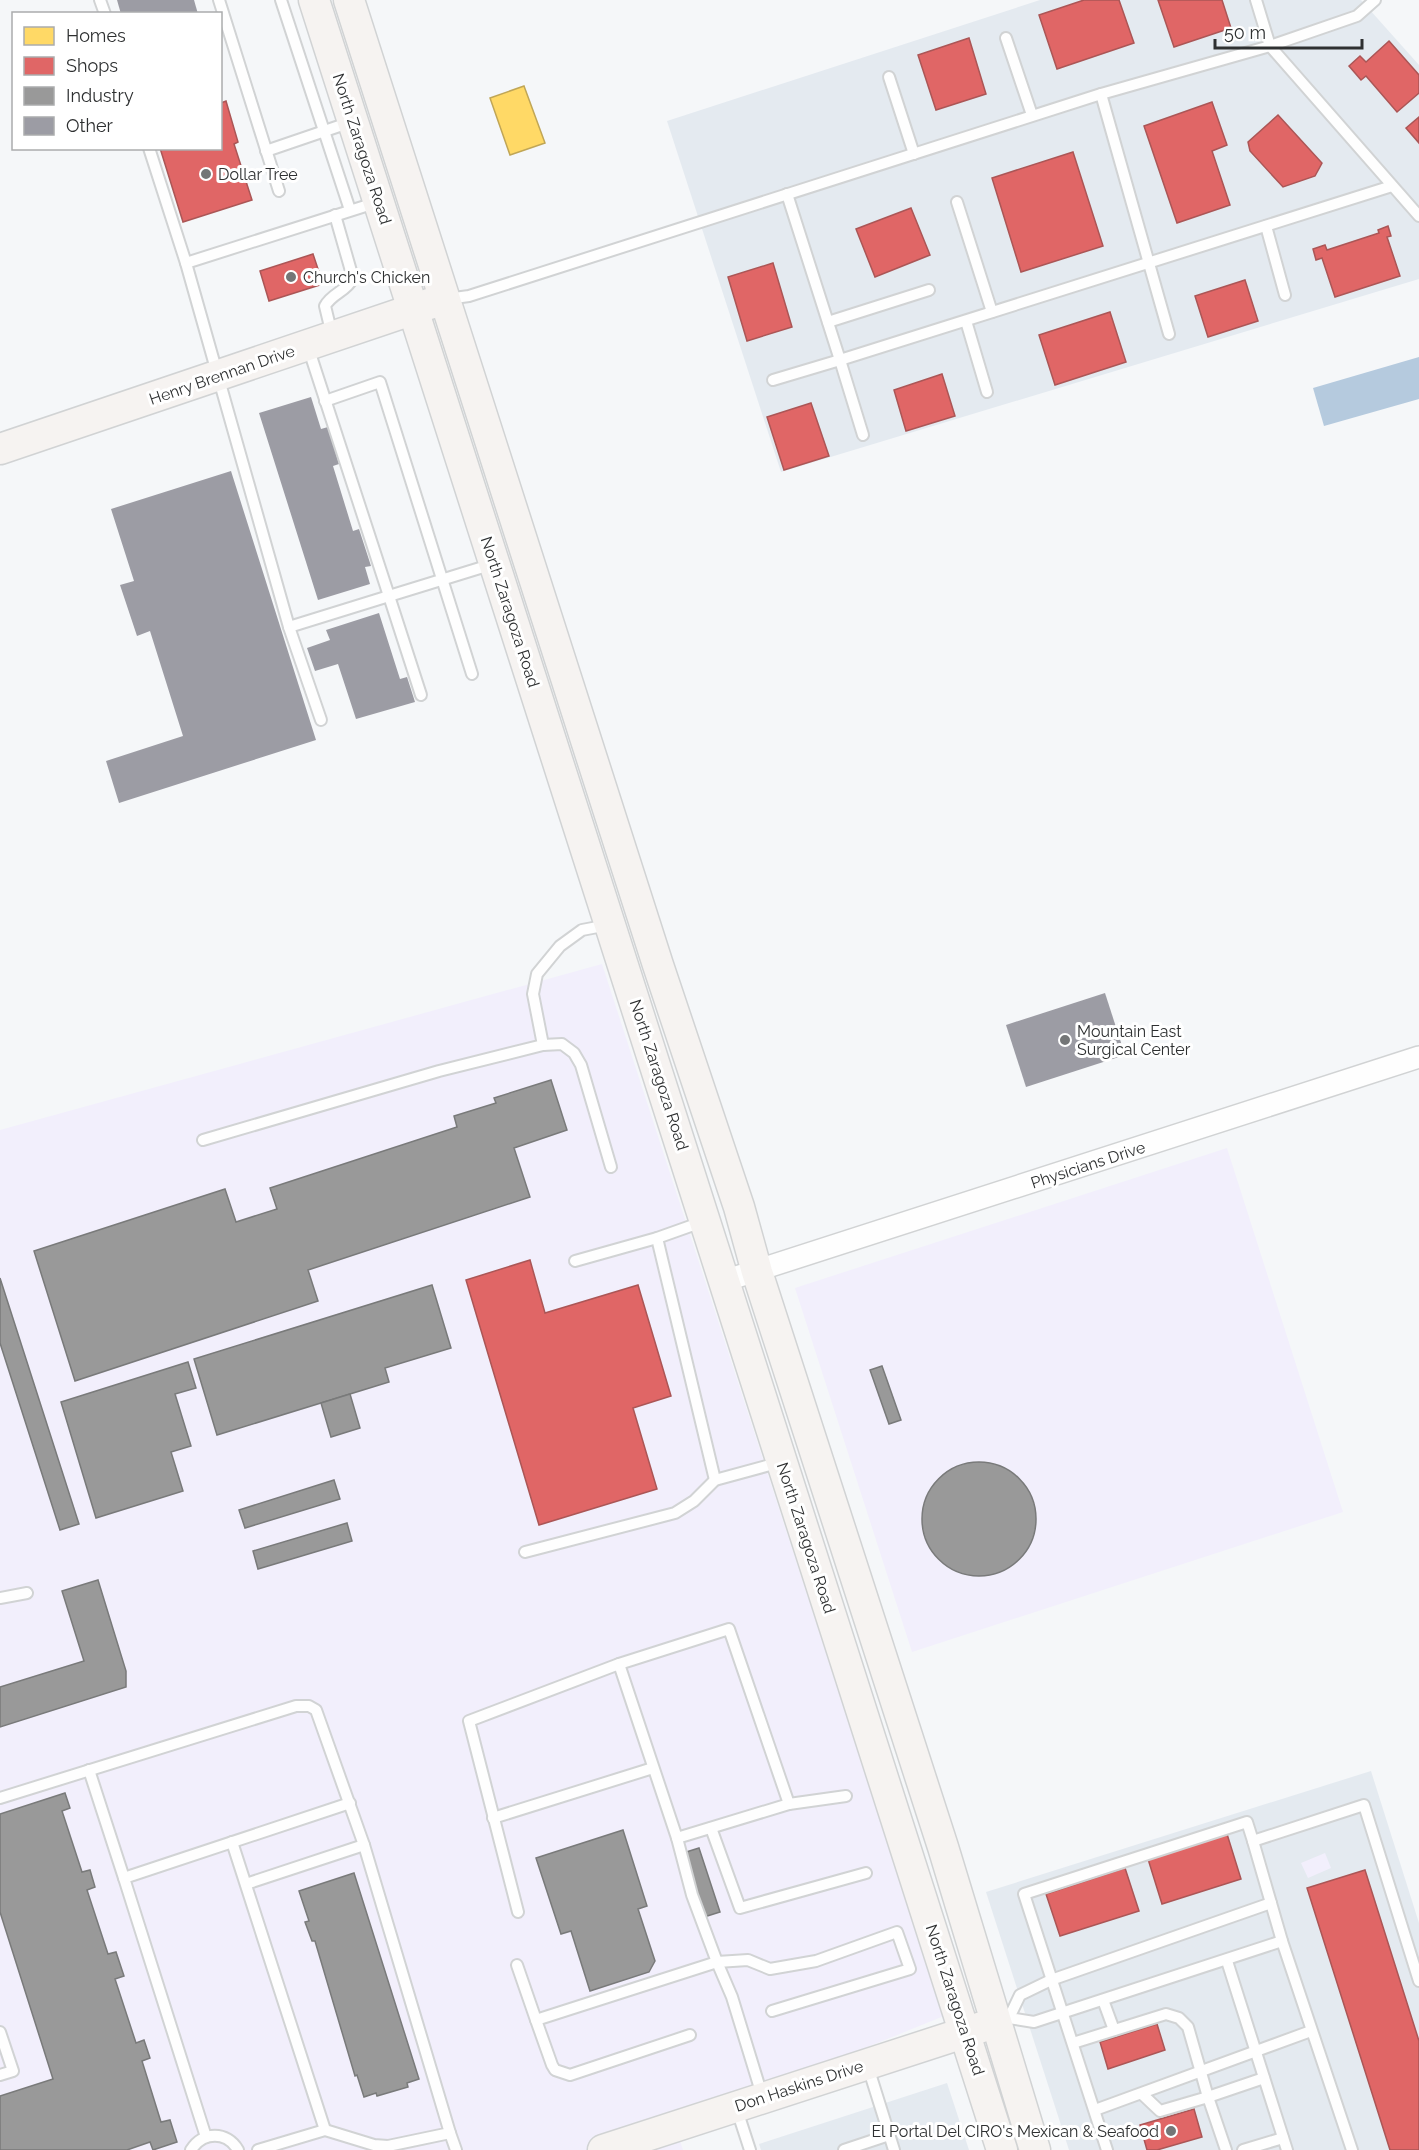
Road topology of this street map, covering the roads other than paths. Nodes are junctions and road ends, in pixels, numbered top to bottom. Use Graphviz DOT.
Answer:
graph roads {
  1 [pos="219,0"];
  2 [pos="281,0"];
  3 [pos="314,0"];
  4 [pos="335,0"];
  5 [pos="350,0"];
  6 [pos="1256,0"];
  7 [pos="1376,0"];
  8 [pos="1006,38"];
  9 [pos="1270,46"];
  10 [pos="373,76"];
  11 [pos="889,77"];
  12 [pos="1101,94"];
  13 [pos="1032,115"];
  14 [pos="353,121"];
  15 [pos="324,131"];
  16 [pos="150,150"];
  17 [pos="266,151"];
  18 [pos="914,154"];
  19 [pos="1392,186"];
  20 [pos="279,191"];
  21 [pos="787,194"];
  22 [pos="379,202"];
  23 [pos="957,202"];
  24 [pos="350,210"];
  25 [pos="335,215"];
  26 [pos="1419,216"];
  27 [pos="1266,226"];
  28 [pos="186,263"];
  29 [pos="1149,263"];
  30 [pos="928,290"];
  31 [pos="1285,295"];
  32 [pos="444,299"];
  33 [pos="413,310"];
  34 [pos="992,312"];
  35 [pos="966,321"];
  36 [pos="828,322"];
  37 [pos="1169,334"];
  38 [pos="320,342"];
  39 [pos="840,360"];
  40 [pos="220,376"];
  41 [pos="773,380"];
  42 [pos="987,392"];
  43 [pos="326,401"];
  44 [pos="863,435"];
  45 [pos="0,449"];
  46 [pos="494,564"];
  47 [pos="443,578"];
  48 [pos="389,596"];
  49 [pos="289,627"];
  50 [pos="472,674"];
  51 [pos="421,695"];
  52 [pos="321,720"];
  53 [pos="555,751"];
  54 [pos="607,802"];
  55 [pos="611,924"];
  56 [pos="543,1045"];
  57 [pos="1419,1057"];
  58 [pos="203,1140"];
  59 [pos="611,1167"];
  60 [pos="705,1220"];
  61 [pos="657,1238"];
  62 [pos="574,1261"];
  63 [pos="757,1272"];
  64 [pos="724,1281"];
  65 [pos="781,1462"];
  66 [pos="715,1480"];
  67 [pos="525,1552"];
  68 [pos="848,1553"];
  69 [pos="27,1593"];
  70 [pos="0,1598"];
  71 [pos="619,1664"];
  72 [pos="653,1768"];
  73 [pos="89,1770"];
  74 [pos="846,1796"];
  75 [pos="0,1798"];
  76 [pos="350,1803"];
  77 [pos="789,1804"];
  78 [pos="493,1818"];
  79 [pos="711,1828"];
  80 [pos="677,1838"];
  81 [pos="1253,1841"];
  82 [pos="232,1842"];
  83 [pos="364,1845"];
  84 [pos="866,1873"];
  85 [pos="124,1878"];
  86 [pos="246,1884"];
  87 [pos="1271,1903"];
  88 [pos="518,1912"];
  89 [pos="1282,1941"];
  90 [pos="1227,1961"];
  91 [pos="717,1962"];
  92 [pos="518,1965"];
  93 [pos="1051,1980"];
  94 [pos="1419,1982"];
  95 [pos="1103,2000"];
  96 [pos="772,2011"];
  97 [pos="1062,2013"];
  98 [pos="536,2020"];
  99 [pos="1002,2020"];
  100 [pos="1114,2030"];
  101 [pos="1311,2031"];
  102 [pos="0,2032"];
  103 [pos="965,2032"];
  104 [pos="690,2035"];
  105 [pos="1073,2043"];
  106 [pos="1255,2052"];
  107 [pos="867,2065"];
  108 [pos="1200,2072"];
  109 [pos="0,2075"];
  110 [pos="1264,2078"];
  111 [pos="1142,2094"];
  112 [pos="1208,2097"];
  113 [pos="750,2102"];
  114 [pos="1095,2110"];
  115 [pos="325,2130"];
  116 [pos="450,2133"];
  117 [pos="889,2135"];
  118 [pos="206,2137"];
  119 [pos="1283,2138"];
  120 [pos="191,2150"];
  121 [pos="238,2150"];
  122 [pos="258,2150"];
  123 [pos="456,2150"];
  124 [pos="603,2150"];
  125 [pos="750,2150"];
  126 [pos="844,2150"];
  127 [pos="894,2150"];
  128 [pos="1002,2150"];
  129 [pos="1035,2150"];
  130 [pos="1107,2150"];
  131 [pos="1226,2150"];
  132 [pos="1243,2150"];
  133 [pos="1287,2150"];
  134 [pos="1352,2150"];
  1 -- 17 [label="lane"];
  2 -- 15 [label="lane"];
  3 -- 14 [label="main road, North Zaragoza Road"];
  4 -- 10 [label="main road"];
  5 -- 10 [label="main road, North Zaragoza Road"];
  6 -- 9 [label="lane"];
  7 -- 9 [label="lane"];
  8 -- 13 [label="lane"];
  9 -- 12 [label="lane"];
  9 -- 19 [label="lane"];
  10 -- 32 [label="main road, North Zaragoza Road"];
  11 -- 18 [label="lane"];
  12 -- 13 [label="lane"];
  12 -- 29 [label="lane"];
  13 -- 18 [label="lane"];
  14 -- 15 [label="lane"];
  14 -- 22 [label="main road, North Zaragoza Road"];
  15 -- 17 [label="lane"];
  15 -- 24 [label="lane"];
  16 -- 28 [label="lane"];
  17 -- 20 [label="lane"];
  18 -- 21 [label="lane"];
  19 -- 26 [label="lane"];
  19 -- 27 [label="lane"];
  21 -- 32 [label="lane"];
  21 -- 36 [label="lane"];
  22 -- 24 [label="lane"];
  22 -- 33 [label="main road, North Zaragoza Road"];
  23 -- 34 [label="lane"];
  24 -- 25 [label="lane"];
  25 -- 28 [label="lane"];
  25 -- 38 [label="lane"];
  27 -- 29 [label="lane"];
  27 -- 31 [label="lane"];
  28 -- 40 [label="lane"];
  29 -- 34 [label="lane"];
  29 -- 37 [label="lane"];
  30 -- 36 [label="lane"];
  32 -- 33 [label="main road, Henry Brennan Drive"];
  32 -- 54 [label="main road, North Zaragoza Road"];
  33 -- 38 [label="main road, Henry Brennan Drive"];
  33 -- 46 [label="main road, North Zaragoza Road"];
  34 -- 35 [label="lane"];
  35 -- 39 [label="lane"];
  35 -- 42 [label="lane"];
  36 -- 39 [label="lane"];
  38 -- 40 [label="main road, Henry Brennan Drive"];
  38 -- 43 [label="lane"];
  39 -- 41 [label="lane"];
  39 -- 44 [label="lane"];
  40 -- 45 [label="main road, Henry Brennan Drive"];
  40 -- 49 [label="lane"];
  43 -- 47 [label="lane"];
  43 -- 48 [label="lane"];
  46 -- 47 [label="lane"];
  46 -- 53 [label="main road, North Zaragoza Road"];
  47 -- 48 [label="lane"];
  47 -- 50 [label="lane"];
  48 -- 49 [label="lane"];
  48 -- 51 [label="lane"];
  49 -- 52 [label="lane"];
  53 -- 54 [label="main road"];
  53 -- 55 [label="main road, North Zaragoza Road"];
  54 -- 63 [label="main road, North Zaragoza Road"];
  55 -- 56 [label="lane"];
  55 -- 60 [label="main road, North Zaragoza Road"];
  56 -- 58 [label="lane"];
  56 -- 59 [label="lane"];
  57 -- 63 [label="street, Physicians Drive"];
  60 -- 61 [label="lane"];
  60 -- 64 [label="main road, North Zaragoza Road"];
  61 -- 62 [label="lane"];
  61 -- 66 [label="lane"];
  63 -- 64 [label="street, Physicians Drive"];
  63 -- 68 [label="main road, North Zaragoza Road"];
  64 -- 65 [label="main road, North Zaragoza Road"];
  65 -- 66 [label="lane"];
  65 -- 68 [label="main road"];
  65 -- 103 [label="main road, North Zaragoza Road"];
  66 -- 67 [label="lane"];
  68 -- 99 [label="main road, North Zaragoza Road"];
  69 -- 70 [label="lane"];
  71 -- 72 [label="lane"];
  71 -- 77 [label="lane"];
  71 -- 78 [label="lane"];
  72 -- 78 [label="lane"];
  72 -- 80 [label="lane"];
  73 -- 75 [label="lane"];
  73 -- 76 [label="lane"];
  73 -- 85 [label="lane"];
  74 -- 77 [label="lane"];
  76 -- 82 [label="lane"];
  76 -- 83 [label="lane"];
  77 -- 79 [label="lane"];
  78 -- 88 [label="lane"];
  79 -- 80 [label="lane"];
  79 -- 84 [label="lane"];
  80 -- 91 [label="lane"];
  81 -- 87 [label="lane"];
  81 -- 93 [label="lane"];
  81 -- 94 [label="lane"];
  82 -- 85 [label="lane"];
  82 -- 86 [label="lane"];
  83 -- 86 [label="lane"];
  83 -- 116 [label="lane"];
  85 -- 118 [label="lane"];
  86 -- 115 [label="lane"];
  87 -- 89 [label="lane"];
  87 -- 93 [label="lane"];
  89 -- 90 [label="lane"];
  89 -- 101 [label="lane"];
  90 -- 95 [label="lane"];
  90 -- 106 [label="lane"];
  91 -- 96 [label="lane"];
  91 -- 98 [label="lane"];
  91 -- 113 [label="lane"];
  92 -- 98 [label="lane"];
  93 -- 97 [label="lane"];
  93 -- 99 [label="lane"];
  95 -- 97 [label="lane"];
  95 -- 100 [label="lane"];
  97 -- 99 [label="lane"];
  97 -- 105 [label="lane"];
  98 -- 104 [label="lane"];
  99 -- 103 [label="main road, Don Haskins Drive"];
  99 -- 129 [label="main road, North Zaragoza Road"];
  100 -- 105 [label="lane"];
  100 -- 108 [label="lane"];
  101 -- 106 [label="lane"];
  101 -- 134 [label="lane"];
  102 -- 109 [label="lane"];
  103 -- 107 [label="main road, Don Haskins Drive"];
  103 -- 128 [label="main road, North Zaragoza Road"];
  105 -- 114 [label="lane"];
  106 -- 108 [label="lane"];
  106 -- 110 [label="lane"];
  107 -- 113 [label="main road, Don Haskins Drive"];
  107 -- 117 [label="lane"];
  108 -- 111 [label="lane"];
  108 -- 112 [label="lane"];
  110 -- 112 [label="lane"];
  110 -- 119 [label="lane"];
  111 -- 112 [label="lane"];
  111 -- 114 [label="lane"];
  112 -- 131 [label="lane"];
  113 -- 124 [label="main road, Don Haskins Drive"];
  113 -- 125 [label="lane"];
  114 -- 130 [label="lane"];
  115 -- 116 [label="lane"];
  115 -- 122 [label="lane"];
  116 -- 123 [label="lane"];
  117 -- 126 [label="lane"];
  117 -- 127 [label="lane"];
  118 -- 120 [label="lane"];
  118 -- 121 [label="lane"];
  119 -- 132 [label="lane"];
  119 -- 133 [label="lane"];
}
